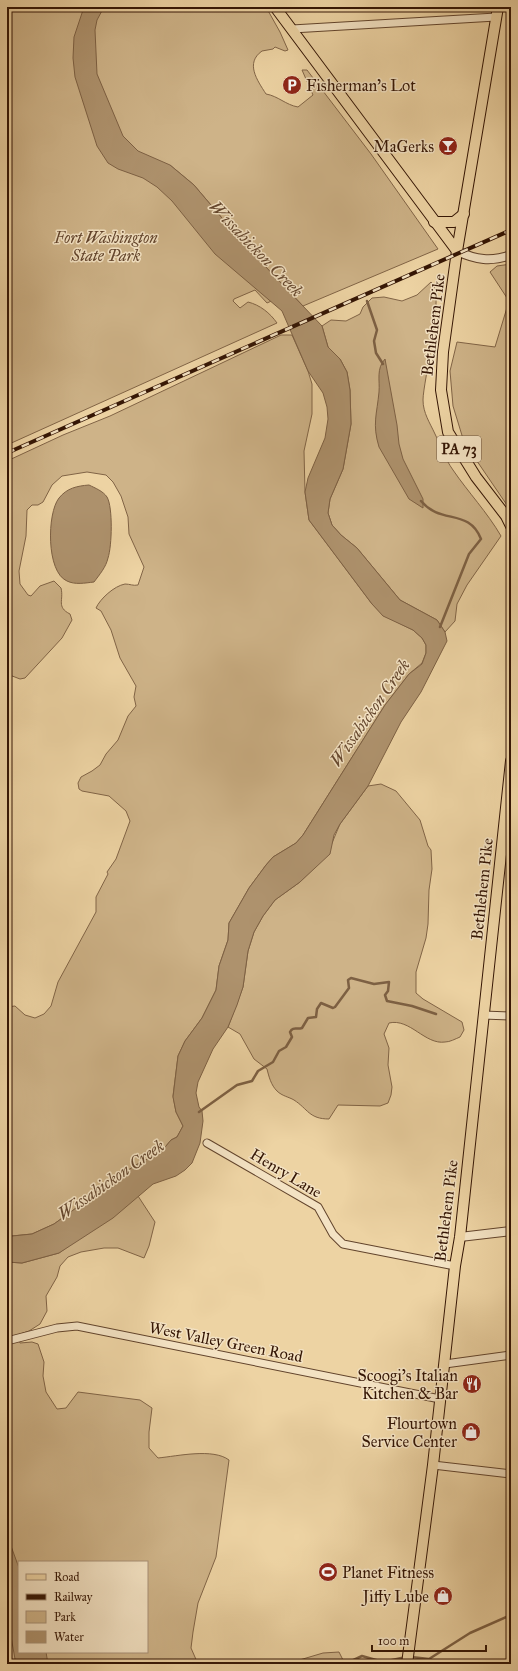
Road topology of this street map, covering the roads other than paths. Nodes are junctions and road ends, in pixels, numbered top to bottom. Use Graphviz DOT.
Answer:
graph roads {
  1 [pos="275,7"];
  2 [pos="497,12"];
  3 [pos="292,29"];
  4 [pos="464,214"];
  5 [pos="434,222"];
  6 [pos="457,251"];
  7 [pos="511,255"];
  8 [pos="511,526"];
  9 [pos="511,761"];
  10 [pos="483,1015"];
  11 [pos="511,1016"];
  12 [pos="207,1143"];
  13 [pos="511,1231"];
  14 [pos="460,1237"];
  15 [pos="455,1266"];
  16 [pos="7,1341"];
  17 [pos="511,1355"];
  18 [pos="445,1364"];
  19 [pos="440,1399"];
  20 [pos="433,1465"];
  21 [pos="511,1474"];
  22 [pos="407,1664"];
  1 -- 3 [label="main road"];
  2 -- 3 [label="street"];
  2 -- 4 [label="main road, Bethlehem Pike"];
  3 -- 5 [label="main road"];
  4 -- 5 [label="main road"];
  4 -- 6 [label="main road, Bethlehem Pike"];
  5 -- 6 [label="main road"];
  6 -- 7 [label="street"];
  6 -- 8 [label="main road, Bethlehem Pike / PA 73"];
  9 -- 10 [label="main road, Bethlehem Pike"];
  10 -- 11 [label="street"];
  10 -- 14 [label="main road, Bethlehem Pike"];
  12 -- 15 [label="street, Henry Lane"];
  13 -- 14 [label="street"];
  14 -- 15 [label="main road, Bethlehem Pike"];
  15 -- 18 [label="main road, Bethlehem Pike"];
  16 -- 19 [label="street, West Valley Green Road"];
  17 -- 18 [label="street"];
  18 -- 19 [label="main road, Bethlehem Pike"];
  19 -- 20 [label="main road, Bethlehem Pike"];
  20 -- 21 [label="street"];
  20 -- 22 [label="main road, Bethlehem Pike"];
}
